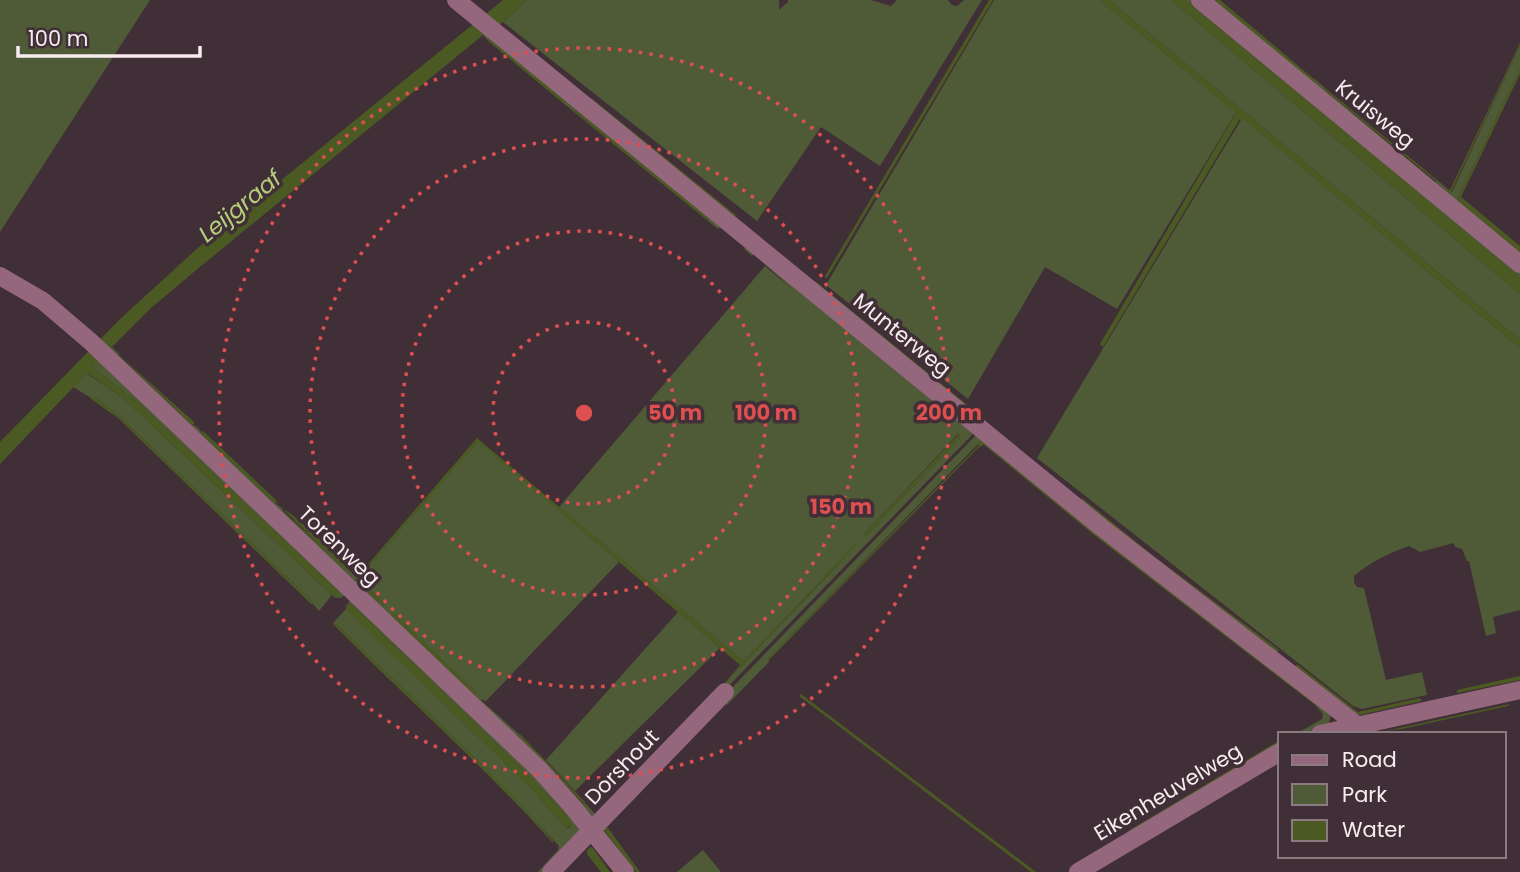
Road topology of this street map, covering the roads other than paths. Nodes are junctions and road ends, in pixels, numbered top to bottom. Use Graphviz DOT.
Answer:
graph roads {
  1 [pos="456,0"];
  2 [pos="1200,0"];
  3 [pos="1520,264"];
  4 [pos="0,276"];
  5 [pos="1520,690"];
  6 [pos="726,692"];
  7 [pos="1357,725"];
  8 [pos="1328,732"];
  9 [pos="1278,753"];
  10 [pos="592,831"];
  11 [pos="551,872"];
  12 [pos="625,872"];
  13 [pos="1078,872"];
  1 -- 7 [label="street, Munterweg"];
  2 -- 3 [label="street, Kruisweg"];
  4 -- 10 [label="street, Torenweg"];
  5 -- 7 [label="street"];
  6 -- 10 [label="street, Dorshout"];
  7 -- 8 [label="street"];
  9 -- 13 [label="street, Eikenheuvelweg"];
  10 -- 11 [label="street, Dorshout"];
  10 -- 12 [label="street, Torenweg"];
}
